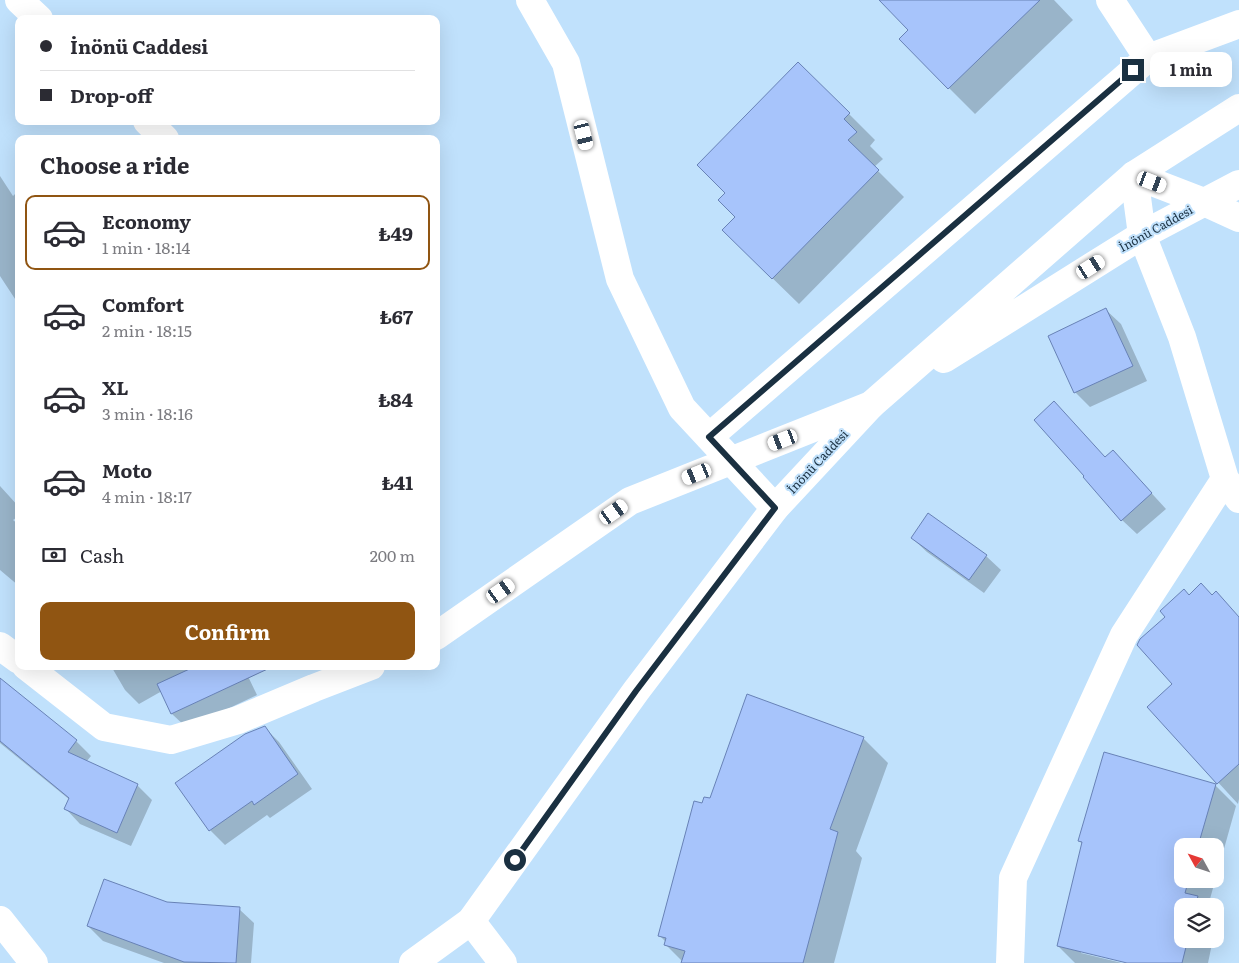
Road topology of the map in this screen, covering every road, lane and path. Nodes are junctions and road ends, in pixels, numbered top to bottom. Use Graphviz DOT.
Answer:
graph roads {
  1 [pos="19,0"];
  2 [pos="530,0"];
  3 [pos="1110,0"];
  4 [pos="36,15"];
  5 [pos="1239,24"];
  6 [pos="1148,58"];
  7 [pos="1239,108"];
  8 [pos="151,125"];
  9 [pos="161,135"];
  10 [pos="1134,176"];
  11 [pos="1239,184"];
  12 [pos="1204,202"];
  13 [pos="1239,218"];
  14 [pos="1142,235"];
  15 [pos="871,405"];
  16 [pos="709,437"];
  17 [pos="731,460"];
  18 [pos="1232,489"];
  19 [pos="775,508"];
  20 [pos="440,633"];
  21 [pos="0,646"];
  22 [pos="15,657"];
  23 [pos="31,670"];
  24 [pos="350,670"];
  25 [pos="312,677"];
  26 [pos="0,920"];
  27 [pos="471,921"];
  28 [pos="34,963"];
  29 [pos="413,963"];
  30 [pos="503,963"];
  31 [pos="1010,963"];
  1 -- 4 [label="street"];
  2 -- 16 [label="street"];
  3 -- 6 [label="street"];
  5 -- 6 [label="street"];
  6 -- 16 [label="street"];
  7 -- 10 [label="street, İnönü Caddesi"];
  8 -- 9 [label="street"];
  10 -- 12 [label="street"];
  10 -- 14 [label="street"];
  10 -- 15 [label="street, İnönü Caddesi"];
  11 -- 12 [label="street, İnönü Caddesi"];
  12 -- 13 [label="street"];
  12 -- 14 [label="street, İnönü Caddesi"];
  14 -- 15 [label="street, İnönü Caddesi"];
  14 -- 18 [label="street"];
  15 -- 17 [label="street"];
  15 -- 19 [label="street, İnönü Caddesi"];
  16 -- 17 [label="street"];
  17 -- 19 [label="street"];
  17 -- 20 [label="street"];
  18 -- 31 [label="street"];
  19 -- 27 [label="street, İnönü Caddesi"];
  21 -- 22 [label="street"];
  23 -- 25 [label="street"];
  24 -- 25 [label="street"];
  26 -- 28 [label="street"];
  27 -- 29 [label="street, İnönü Caddesi"];
  27 -- 30 [label="street"];
}
